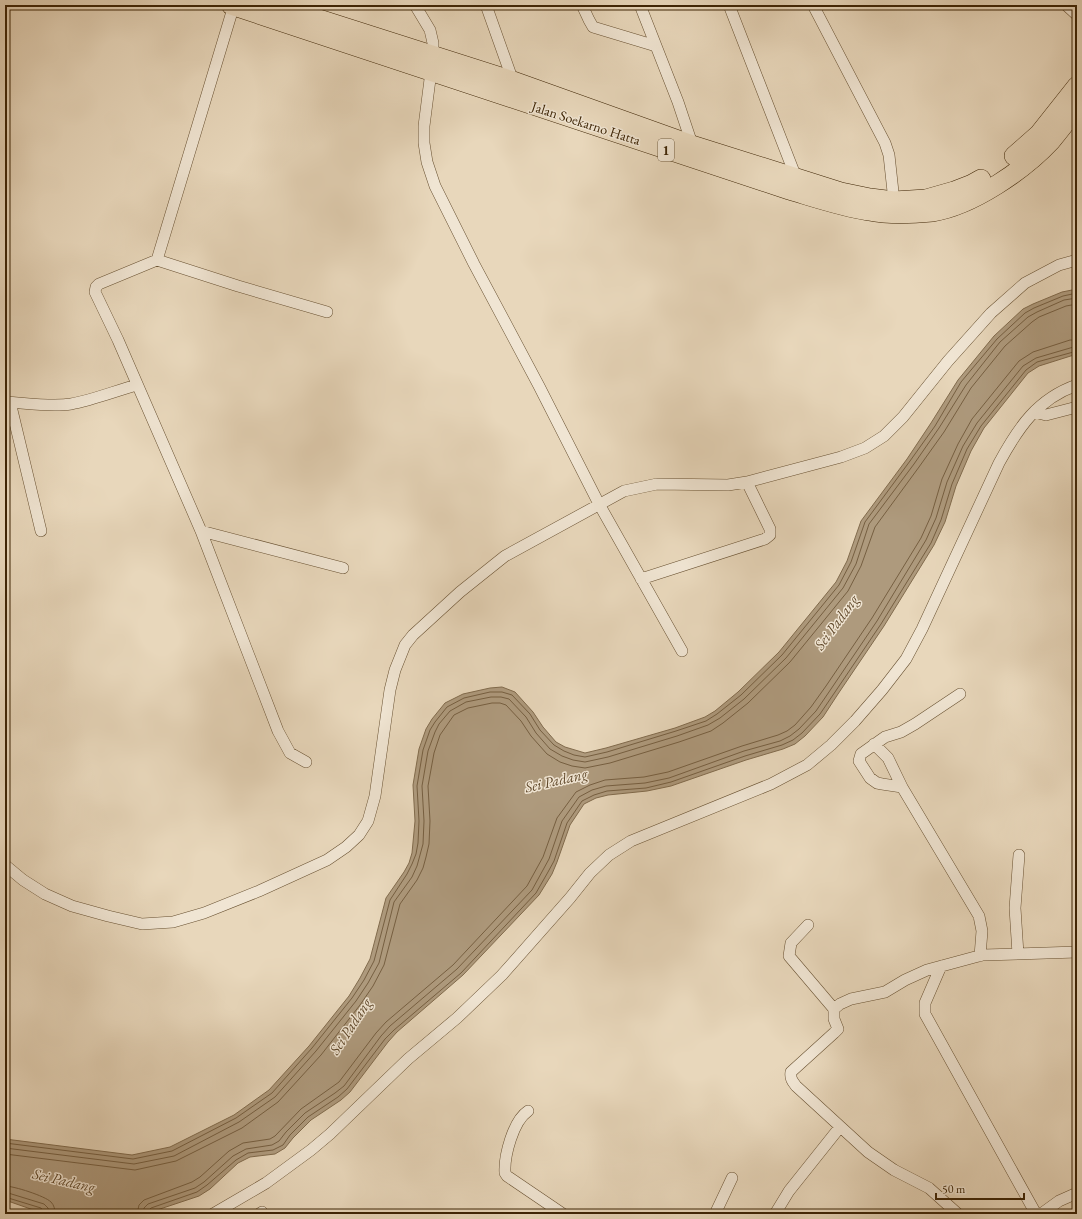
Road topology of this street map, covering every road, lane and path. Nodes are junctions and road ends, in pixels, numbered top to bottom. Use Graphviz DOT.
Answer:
graph roads {
  1 [pos="233,5"];
  2 [pos="274,5"];
  3 [pos="415,5"];
  4 [pos="486,5"];
  5 [pos="582,5"];
  6 [pos="640,5"];
  7 [pos="729,5"];
  8 [pos="813,5"];
  9 [pos="1066,5"];
  10 [pos="1077,15"];
  11 [pos="656,46"];
  12 [pos="432,64"];
  13 [pos="513,81"];
  14 [pos="1077,86"];
  15 [pos="1077,107"];
  16 [pos="695,152"];
  17 [pos="799,186"];
  18 [pos="894,201"];
  19 [pos="157,260"];
  20 [pos="1077,260"];
  21 [pos="327,312"];
  22 [pos="137,385"];
  23 [pos="1077,385"];
  24 [pos="8,402"];
  25 [pos="1077,407"];
  26 [pos="1034,412"];
  27 [pos="747,482"];
  28 [pos="599,504"];
  29 [pos="41,531"];
  30 [pos="201,531"];
  31 [pos="343,568"];
  32 [pos="641,579"];
  33 [pos="682,651"];
  34 [pos="960,694"];
  35 [pos="874,744"];
  36 [pos="306,762"];
  37 [pos="902,786"];
  38 [pos="1019,855"];
  39 [pos="5,865"];
  40 [pos="808,925"];
  41 [pos="1077,952"];
  42 [pos="1018,954"];
  43 [pos="980,956"];
  44 [pos="941,966"];
  45 [pos="834,1009"];
  46 [pos="528,1111"];
  47 [pos="840,1127"];
  48 [pos="732,1178"];
  49 [pos="1077,1193"];
  50 [pos="213,1214"];
  51 [pos="563,1214"];
  52 [pos="715,1214"];
  53 [pos="775,1214"];
  54 [pos="958,1214"];
  55 [pos="1036,1214"];
  56 [pos="1041,1214"];
  1 -- 12 [label="highway, Jalan Soekarno Hatta / 1"];
  1 -- 19 [label="street"];
  2 -- 12 [label="highway, Jalan Soekarno Hatta / 1"];
  3 -- 12 [label="street"];
  4 -- 13 [label="street"];
  5 -- 11 [label="street"];
  6 -- 11 [label="street"];
  7 -- 17 [label="street"];
  8 -- 18 [label="street"];
  9 -- 10 [label="street"];
  11 -- 16 [label="street"];
  12 -- 13 [label="highway, Jalan Soekarno Hatta / 1"];
  12 -- 16 [label="highway, Jalan Soekarno Hatta / 1"];
  12 -- 28 [label="street"];
  13 -- 16 [label="highway, Jalan Soekarno Hatta / 1"];
  14 -- 18 [label="highway, Jalan Soekarno Hatta / 1"];
  15 -- 17 [label="highway, Jalan Soekarno Hatta / 1"];
  16 -- 17 [label="highway, Jalan Soekarno Hatta / 1"];
  17 -- 18 [label="highway, Jalan Soekarno Hatta / 1"];
  19 -- 21 [label="street"];
  19 -- 22 [label="street"];
  20 -- 27 [label="street"];
  22 -- 24 [label="street"];
  22 -- 30 [label="street"];
  23 -- 26 [label="street"];
  24 -- 29 [label="street"];
  25 -- 26 [label="street"];
  26 -- 50 [label="street"];
  27 -- 28 [label="street"];
  27 -- 32 [label="street"];
  28 -- 32 [label="street"];
  28 -- 39 [label="street"];
  30 -- 31 [label="street"];
  30 -- 36 [label="street"];
  32 -- 33 [label="street"];
  34 -- 35 [label="street"];
  35 -- 37 [label="street"];
  35 -- 37 [label="street"];
  37 -- 43 [label="street"];
  38 -- 42 [label="street"];
  40 -- 45 [label="street"];
  41 -- 42 [label="street"];
  42 -- 43 [label="street"];
  43 -- 44 [label="street"];
  44 -- 45 [label="street"];
  44 -- 55 [label="street"];
  45 -- 47 [label="street"];
  46 -- 51 [label="street"];
  47 -- 53 [label="street"];
  47 -- 54 [label="street"];
  48 -- 52 [label="street"];
  49 -- 56 [label="street"];
}
